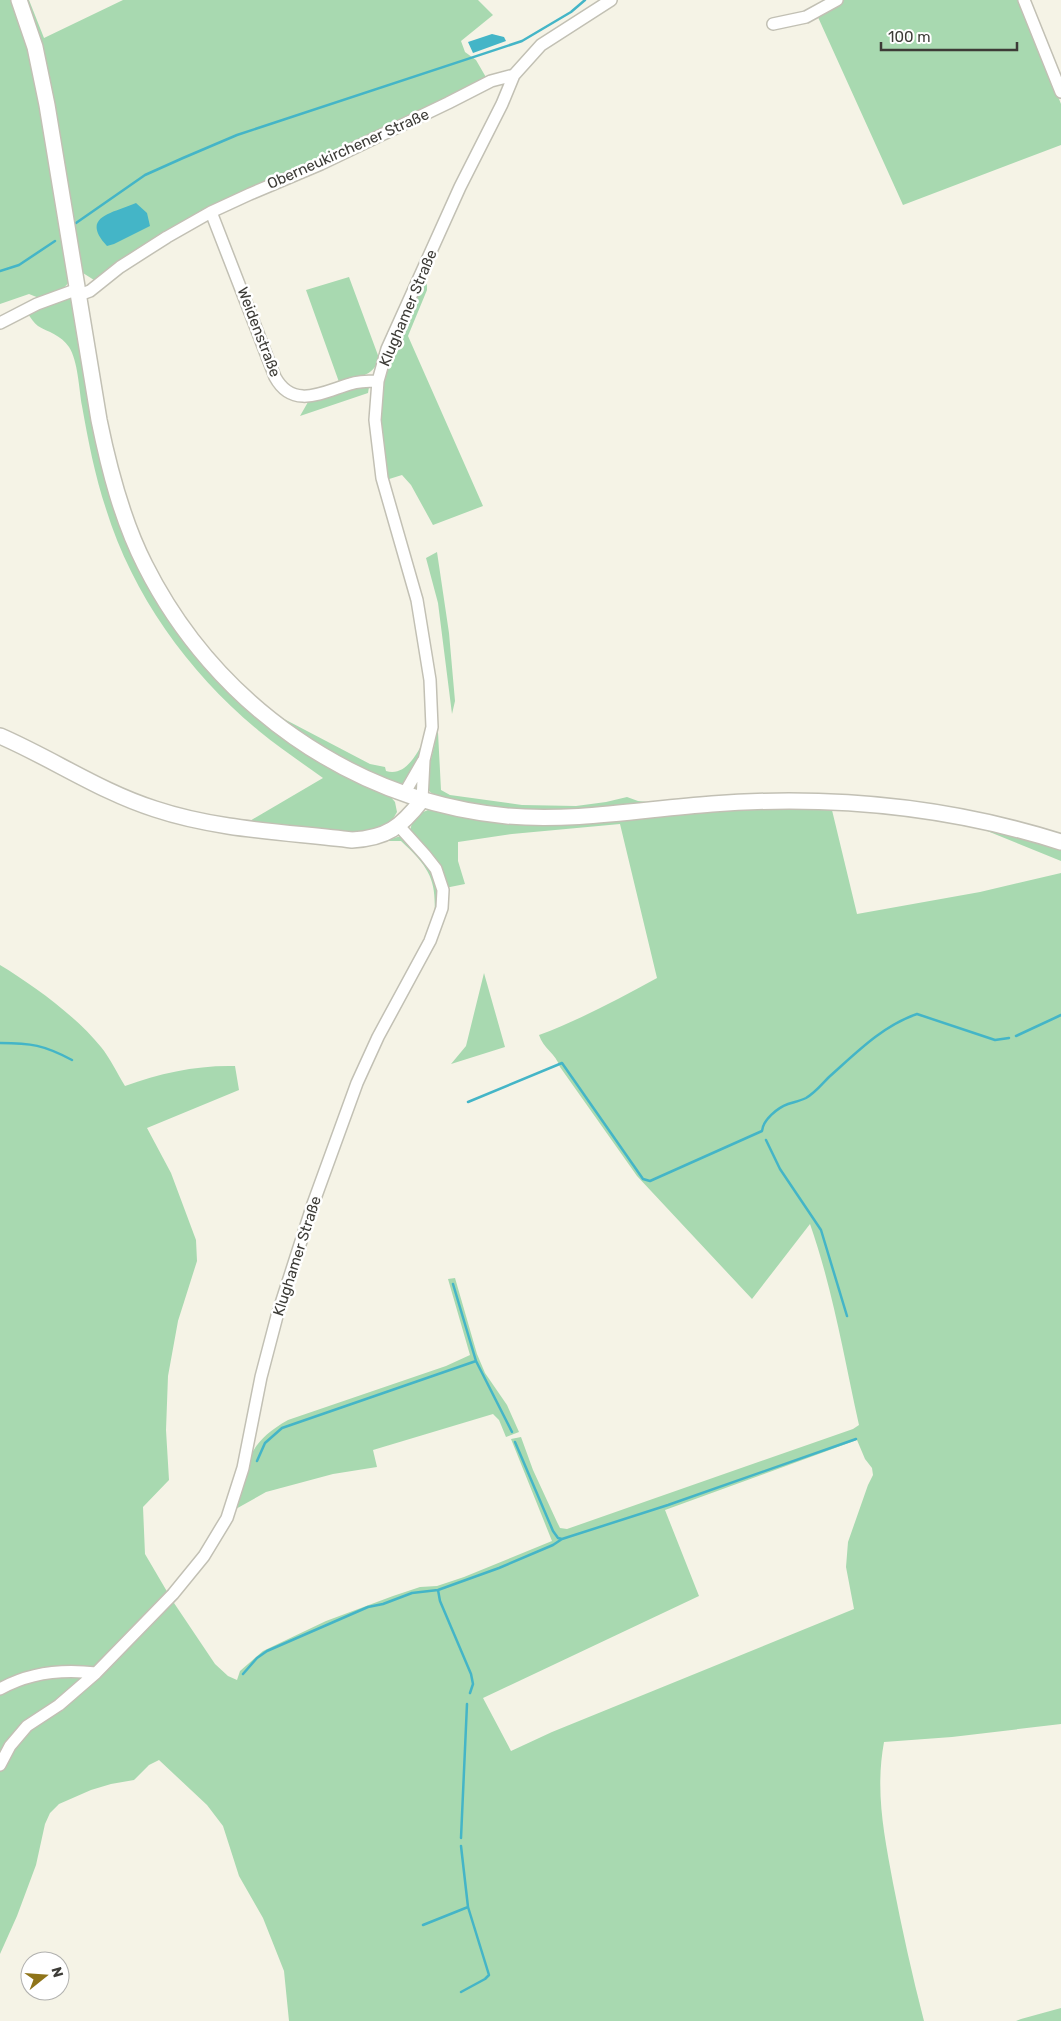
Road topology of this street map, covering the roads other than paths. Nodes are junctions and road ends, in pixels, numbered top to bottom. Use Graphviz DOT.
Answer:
graph roads {
  1 [pos="19,0"];
  2 [pos="611,0"];
  3 [pos="837,0"];
  4 [pos="1024,0"];
  5 [pos="773,24"];
  6 [pos="514,75"];
  7 [pos="1061,92"];
  8 [pos="211,212"];
  9 [pos="78,292"];
  10 [pos="0,323"];
  11 [pos="378,381"];
  12 [pos="0,736"];
  13 [pos="424,760"];
  14 [pos="404,794"];
  15 [pos="422,800"];
  16 [pos="398,826"];
  17 [pos="1061,842"];
  18 [pos="96,1674"];
  19 [pos="0,1689"];
  20 [pos="0,1765"];
  1 -- 9 [label="main road"];
  2 -- 6 [label="street"];
  3 -- 5 [label="street"];
  4 -- 7 [label="street"];
  6 -- 8 [label="street, Oberneukirchener Straße"];
  6 -- 11 [label="street, Klughamer Straße"];
  8 -- 9 [label="street, Oberneukirchener Straße"];
  8 -- 11 [label="street, Weidenstraße"];
  9 -- 10 [label="street, Oberneukirchener Straße"];
  9 -- 14 [label="main road"];
  11 -- 13 [label="street, Klughamer Straße"];
  12 -- 16 [label="main road"];
  13 -- 14 [label="street, Klughamer Straße"];
  13 -- 15 [label="street, Klughamer Straße"];
  14 -- 15 [label="main road"];
  14 -- 16 [label="main road"];
  15 -- 16 [label="main road"];
  15 -- 17 [label="main road"];
  16 -- 18 [label="street, Klughamer Straße"];
  18 -- 19 [label="street"];
  18 -- 20 [label="street, Klughamer Straße"];
}
